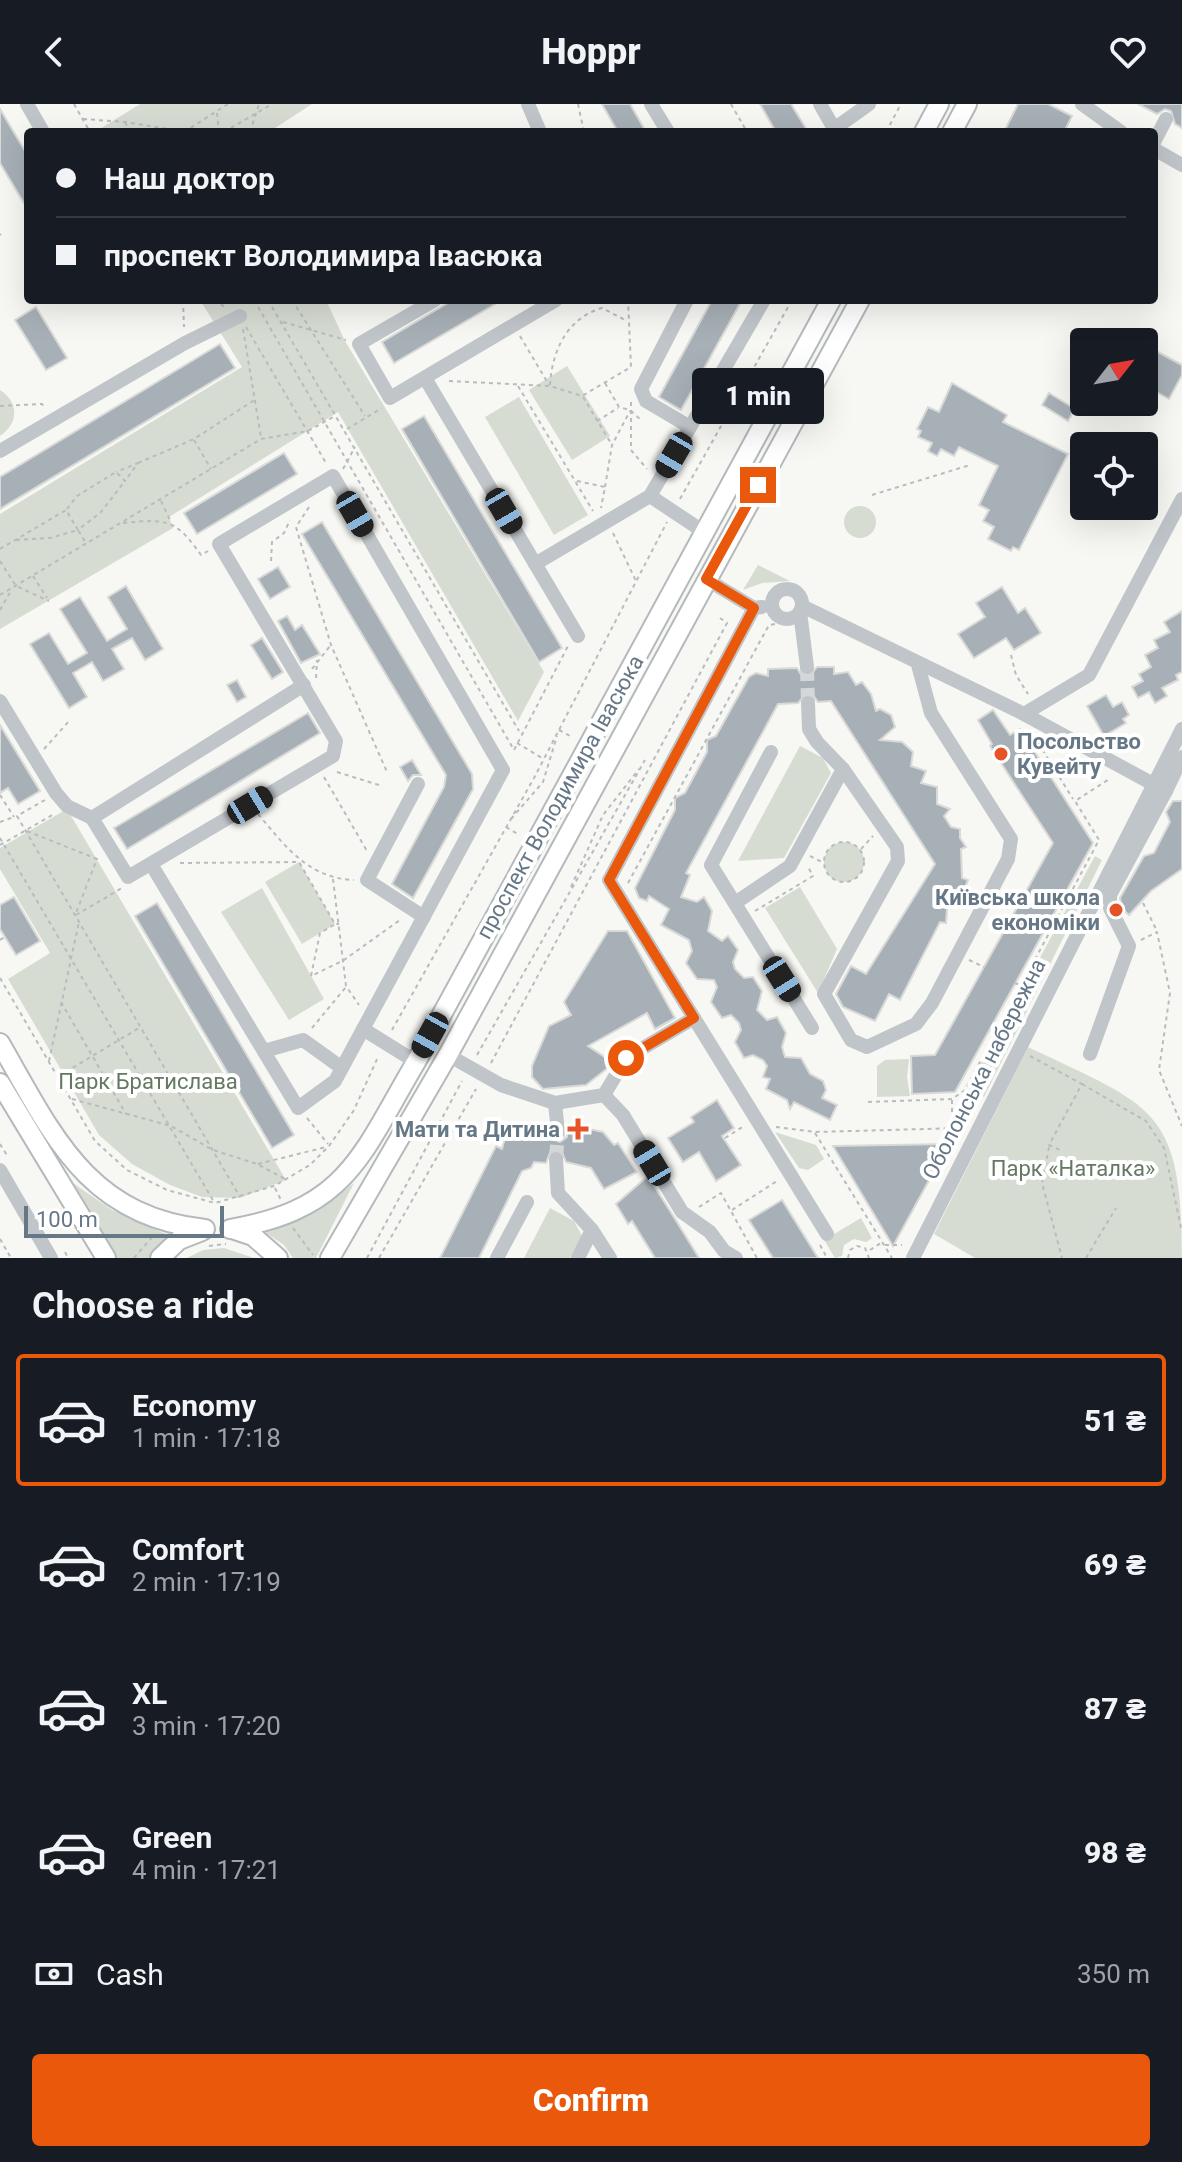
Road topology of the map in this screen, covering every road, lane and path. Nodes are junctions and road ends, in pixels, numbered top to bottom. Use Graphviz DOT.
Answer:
graph roads {
  1 [pos="74,104"];
  2 [pos="228,104"];
  3 [pos="259,104"];
  4 [pos="272,104"];
  5 [pos="528,104"];
  6 [pos="578,104"];
  7 [pos="651,104"];
  8 [pos="731,104"];
  9 [pos="820,104"];
  10 [pos="869,104"];
  11 [pos="901,104"];
  12 [pos="939,104"];
  13 [pos="967,104"];
  14 [pos="1082,104"];
  15 [pos="31,105"];
  16 [pos="216,111"];
  17 [pos="254,115"];
  18 [pos="83,119"];
  19 [pos="1166,119"];
  20 [pos="125,122"];
  21 [pos="41,128"];
  22 [pos="88,128"];
  23 [pos="128,128"];
  24 [pos="160,128"];
  25 [pos="190,128"];
  26 [pos="220,128"];
  27 [pos="229,128"];
  28 [pos="251,128"];
  29 [pos="538,128"];
  30 [pos="583,128"];
  31 [pos="666,128"];
  32 [pos="745,128"];
  33 [pos="834,128"];
  34 [pos="838,128"];
  35 [pos="888,128"];
  36 [pos="926,128"];
  37 [pos="954,128"];
  38 [pos="1115,128"];
  39 [pos="1158,134"];
  40 [pos="1158,151"];
  41 [pos="1182,165"];
  42 [pos="183,304"];
  43 [pos="256,304"];
  44 [pos="270,304"];
  45 [pos="295,304"];
  46 [pos="428,304"];
  47 [pos="549,304"];
  48 [pos="628,304"];
  49 [pos="685,304"];
  50 [pos="762,304"];
  51 [pos="790,304"];
  52 [pos="829,304"];
  53 [pos="858,304"];
  54 [pos="240,316"];
  55 [pos="281,322"];
  56 [pos="629,323"];
  57 [pos="513,325"];
  58 [pos="310,327"];
  59 [pos="185,343"];
  60 [pos="359,344"];
  61 [pos="631,367"];
  62 [pos="426,379"];
  63 [pos="631,381"];
  64 [pos="604,382"];
  65 [pos="518,385"];
  66 [pos="550,386"];
  67 [pos="582,396"];
  68 [pos="631,396"];
  69 [pos="256,399"];
  70 [pos="0,406"];
  71 [pos="619,407"];
  72 [pos="630,410"];
  73 [pos="337,415"];
  74 [pos="366,417"];
  75 [pos="55,419"];
  76 [pos="641,420"];
  77 [pos="597,421"];
  78 [pos="323,423"];
  79 [pos="690,427"];
  80 [pos="308,431"];
  81 [pos="194,439"];
  82 [pos="261,439"];
  83 [pos="612,445"];
  84 [pos="355,446"];
  85 [pos="0,451"];
  86 [pos="138,463"];
  87 [pos="970,465"];
  88 [pos="348,466"];
  89 [pos="211,469"];
  90 [pos="116,472"];
  91 [pos="333,476"];
  92 [pos="575,480"];
  93 [pos="125,481"];
  94 [pos="658,482"];
  95 [pos="605,487"];
  96 [pos="308,490"];
  97 [pos="872,495"];
  98 [pos="650,496"];
  99 [pos="160,499"];
  100 [pos="1182,499"];
  101 [pos="287,503"];
  102 [pos="66,510"];
  103 [pos="673,512"];
  104 [pos="290,520"];
  105 [pos="170,521"];
  106 [pos="603,522"];
  107 [pos="120,523"];
  108 [pos="296,527"];
  109 [pos="78,530"];
  110 [pos="704,532"];
  111 [pos="15,540"];
  112 [pos="86,543"];
  113 [pos="219,544"];
  114 [pos="0,549"];
  115 [pos="0,561"];
  116 [pos="271,561"];
  117 [pos="535,564"];
  118 [pos="686,566"];
  119 [pos="33,575"];
  120 [pos="706,579"];
  121 [pos="636,581"];
  122 [pos="14,587"];
  123 [pos="0,595"];
  124 [pos="772,605"];
  125 [pos="754,608"];
  126 [pos="801,609"];
  127 [pos="0,610"];
  128 [pos="720,618"];
  129 [pos="574,639"];
  130 [pos="331,645"];
  131 [pos="1011,655"];
  132 [pos="918,665"];
  133 [pos="807,667"];
  134 [pos="304,685"];
  135 [pos="1030,696"];
  136 [pos="0,701"];
  137 [pos="808,703"];
  138 [pos="1024,714"];
  139 [pos="70,720"];
  140 [pos="1182,729"];
  141 [pos="560,730"];
  142 [pos="521,733"];
  143 [pos="1033,735"];
  144 [pos="572,737"];
  145 [pos="516,742"];
  146 [pos="771,752"];
  147 [pos="36,757"];
  148 [pos="1182,757"];
  149 [pos="544,759"];
  150 [pos="317,765"];
  151 [pos="843,769"];
  152 [pos="1125,769"];
  153 [pos="387,772"];
  154 [pos="534,778"];
  155 [pos="543,782"];
  156 [pos="418,784"];
  157 [pos="382,786"];
  158 [pos="1159,788"];
  159 [pos="56,793"];
  160 [pos="0,795"];
  161 [pos="1075,801"];
  162 [pos="250,805"];
  163 [pos="67,806"];
  164 [pos="603,815"];
  165 [pos="15,816"];
  166 [pos="92,818"];
  167 [pos="611,819"];
  168 [pos="0,822"];
  169 [pos="505,826"];
  170 [pos="883,827"];
  171 [pos="26,830"];
  172 [pos="518,834"];
  173 [pos="0,838"];
  174 [pos="2,844"];
  175 [pos="860,850"];
  176 [pos="299,862"];
  177 [pos="180,863"];
  178 [pos="824,863"];
  179 [pos="151,864"];
  180 [pos="370,874"];
  181 [pos="333,879"];
  182 [pos="128,885"];
  183 [pos="568,896"];
  184 [pos="735,903"];
  185 [pos="1143,903"];
  186 [pos="419,913"];
  187 [pos="75,916"];
  188 [pos="744,918"];
  189 [pos="79,921"];
  190 [pos="337,924"];
  191 [pos="1157,932"];
  192 [pos="5,937"];
  193 [pos="0,940"];
  194 [pos="1129,946"];
  195 [pos="70,954"];
  196 [pos="344,960"];
  197 [pos="0,978"];
  198 [pos="1015,983"];
  199 [pos="346,986"];
  200 [pos="1021,986"];
  201 [pos="1045,997"];
  202 [pos="61,1001"];
  203 [pos="694,1018"];
  204 [pos="366,1024"];
  205 [pos="141,1027"];
  206 [pos="812,1028"];
  207 [pos="119,1040"];
  208 [pos="303,1040"];
  209 [pos="0,1043"];
  210 [pos="385,1043"];
  211 [pos="264,1051"];
  212 [pos="1026,1054"];
  213 [pos="1090,1054"];
  214 [pos="448,1055"];
  215 [pos="93,1056"];
  216 [pos="49,1062"];
  217 [pos="416,1062"];
  218 [pos="979,1063"];
  219 [pos="470,1067"];
  220 [pos="342,1068"];
  221 [pos="484,1075"];
  222 [pos="1005,1075"];
  223 [pos="57,1077"];
  224 [pos="0,1083"];
  225 [pos="1082,1084"];
  226 [pos="965,1090"];
  227 [pos="604,1095"];
  228 [pos="70,1099"];
  229 [pos="952,1099"];
  230 [pos="868,1102"];
  231 [pos="555,1103"];
  232 [pos="991,1104"];
  233 [pos="298,1108"];
  234 [pos="126,1114"];
  235 [pos="747,1124"];
  236 [pos="171,1126"];
  237 [pos="1182,1126"];
  238 [pos="952,1128"];
  239 [pos="558,1132"];
  240 [pos="815,1132"];
  241 [pos="725,1138"];
  242 [pos="1049,1145"];
  243 [pos="329,1146"];
  244 [pos="213,1150"];
  245 [pos="1060,1150"];
  246 [pos="556,1159"];
  247 [pos="257,1164"];
  248 [pos="0,1170"];
  249 [pos="789,1173"];
  250 [pos="286,1180"];
  251 [pos="240,1198"];
  252 [pos="527,1202"];
  253 [pos="215,1203"];
  254 [pos="1116,1208"];
  255 [pos="731,1211"];
  256 [pos="690,1212"];
  257 [pos="592,1230"];
  258 [pos="1182,1232"];
  259 [pos="155,1234"];
  260 [pos="228,1237"];
  261 [pos="204,1238"];
  262 [pos="0,1239"];
  263 [pos="823,1240"];
  264 [pos="883,1244"];
  265 [pos="868,1251"];
  266 [pos="916,1252"];
  267 [pos="11,1258"];
  268 [pos="51,1258"];
  269 [pos="106,1258"];
  270 [pos="134,1258"];
  271 [pos="160,1258"];
  272 [pos="278,1258"];
  273 [pos="330,1258"];
  274 [pos="367,1258"];
  275 [pos="379,1258"];
  276 [pos="497,1258"];
  277 [pos="578,1258"];
  278 [pos="610,1258"];
  279 [pos="736,1258"];
  280 [pos="757,1258"];
  281 [pos="827,1258"];
  282 [pos="848,1258"];
  283 [pos="869,1258"];
  284 [pos="892,1258"];
  285 [pos="1062,1258"];
  286 [pos="1086,1258"];
  1 -- 18 [label="path"];
  2 -- 16 [label="path"];
  3 -- 17 [label="path"];
  4 -- 17 [label="path"];
  5 -- 29 [label="street"];
  6 -- 30 [label="path"];
  7 -- 31 [label="street"];
  8 -- 32 [label="path"];
  9 -- 33 [label="street"];
  10 -- 34 [label="street"];
  11 -- 35 [label="path"];
  12 -- 36 [label="main road"];
  13 -- 37 [label="main road"];
  14 -- 38 [label="street"];
  15 -- 21 [label="street"];
  16 -- 25 [label="path"];
  16 -- 26 [label="path"];
  17 -- 27 [label="path"];
  17 -- 28 [label="path"];
  18 -- 20 [label="path"];
  18 -- 22 [label="path"];
  19 -- 39 [label="street"];
  20 -- 23 [label="path"];
  20 -- 24 [label="path"];
  40 -- 41 [label="street"];
  42 -- 59 [label="path"];
  43 -- 78 [label="path"];
  44 -- 55 [label="path"];
  45 -- 58 [label="path"];
  46 -- 60 [label="street"];
  47 -- 57 [label="street"];
  48 -- 56 [label="path"];
  49 -- 79 [label="street"];
  50 -- 79 [label="street"];
  51 -- 103 [label="path"];
  52 -- 110 [label="main road, проспект Володимира Івасюка"];
  53 -- 120 [label="main road, проспект Володимира Івасюка"];
  54 -- 59 [label="street"];
  54 -- 69 [label="path"];
  54 -- 80 [label="path"];
  55 -- 58 [label="path"];
  55 -- 73 [label="path"];
  56 -- 61 [label="path"];
  56 -- 66 [label="path"];
  57 -- 62 [label="street"];
  57 -- 66 [label="path"];
  58 -- 60 [label="path"];
  58 -- 74 [label="path"];
  59 -- 75 [label="street"];
  60 -- 62 [label="street"];
  61 -- 63 [label="path"];
  61 -- 64 [label="path"];
  62 -- 65 [label="path"];
  62 -- 117 [label="street"];
  64 -- 67 [label="path"];
  64 -- 71 [label="path"];
  65 -- 66 [label="path"];
  65 -- 92 [label="path"];
  66 -- 67 [label="path"];
  67 -- 77 [label="path"];
  68 -- 72 [label="path"];
  69 -- 81 [label="path"];
  69 -- 82 [label="path"];
  70 -- 75 [label="path"];
  71 -- 72 [label="path"];
  71 -- 77 [label="path"];
  72 -- 76 [label="path"];
  72 -- 83 [label="path"];
  72 -- 94 [label="path"];
  73 -- 78 [label="path"];
  73 -- 84 [label="path"];
  75 -- 85 [label="street"];
  77 -- 83 [label="path"];
  78 -- 80 [label="path"];
  78 -- 88 [label="path"];
  79 -- 94 [label="street"];
  80 -- 82 [label="path"];
  80 -- 91 [label="path"];
  81 -- 86 [label="path"];
  81 -- 89 [label="path"];
  82 -- 89 [label="path"];
  83 -- 95 [label="path"];
  84 -- 88 [label="path"];
  84 -- 142 [label="path"];
  86 -- 90 [label="path"];
  86 -- 93 [label="path"];
  87 -- 97 [label="path"];
  88 -- 91 [label="path"];
  88 -- 145 [label="path"];
  89 -- 99 [label="path"];
  90 -- 93 [label="path"];
  90 -- 102 [label="path"];
  91 -- 96 [label="street"];
  91 -- 186 [label="street"];
  92 -- 95 [label="path"];
  92 -- 106 [label="path"];
  93 -- 109 [label="path"];
  94 -- 98 [label="street"];
  95 -- 106 [label="path"];
  96 -- 101 [label="street"];
  96 -- 108 [label="path"];
  98 -- 103 [label="street"];
  98 -- 106 [label="street"];
  99 -- 105 [label="path"];
  99 -- 107 [label="path"];
  100 -- 138 [label="street"];
  101 -- 104 [label="path"];
  101 -- 113 [label="street"];
  102 -- 109 [label="path"];
  102 -- 111 [label="path"];
  103 -- 110 [label="street"];
  103 -- 121 [label="path"];
  104 -- 108 [label="path"];
  104 -- 116 [label="path"];
  105 -- 107 [label="path"];
  105 -- 113 [label="path"];
  106 -- 117 [label="street"];
  106 -- 121 [label="path"];
  107 -- 112 [label="path"];
  108 -- 130 [label="path"];
  109 -- 111 [label="path"];
  109 -- 112 [label="path"];
  110 -- 118 [label="main road, проспект Володимира Івасюка"];
  111 -- 114 [label="path"];
  112 -- 119 [label="path"];
  113 -- 134 [label="street"];
  115 -- 122 [label="path"];
  117 -- 129 [label="street"];
  118 -- 120 [label="main road"];
  118 -- 217 [label="main road, проспект Володимира Івасюка"];
  119 -- 122 [label="path"];
  119 -- 122 [label="path"];
  120 -- 125 [label="street"];
  120 -- 214 [label="main road, проспект Володимира Івасюка"];
  121 -- 141 [label="path"];
  122 -- 123 [label="path"];
  122 -- 127 [label="path"];
  124 -- 125 [label="street"];
  124 -- 126 [label="street"];
  124 -- 126 [label="street"];
  125 -- 203 [label="street"];
  126 -- 132 [label="street"];
  126 -- 133 [label="street"];
  128 -- 221 [label="path"];
  129 -- 142 [label="path"];
  130 -- 134 [label="path"];
  130 -- 153 [label="path"];
  131 -- 135 [label="path"];
  132 -- 138 [label="street"];
  132 -- 170 [label="street"];
  134 -- 150 [label="street"];
  134 -- 166 [label="street"];
  136 -- 147 [label="street"];
  137 -- 151 [label="street"];
  138 -- 152 [label="street"];
  139 -- 147 [label="path"];
  140 -- 158 [label="street, Оболонська набережна"];
  141 -- 144 [label="path"];
  141 -- 149 [label="path"];
  141 -- 155 [label="path"];
  142 -- 145 [label="path"];
  143 -- 161 [label="path"];
  145 -- 149 [label="path"];
  146 -- 184 [label="street"];
  147 -- 159 [label="street"];
  148 -- 158 [label="street"];
  149 -- 154 [label="path"];
  150 -- 157 [label="path"];
  150 -- 162 [label="street"];
  150 -- 180 [label="path"];
  151 -- 170 [label="street"];
  151 -- 184 [label="street"];
  152 -- 158 [label="street"];
  152 -- 161 [label="path"];
  154 -- 155 [label="path"];
  154 -- 169 [label="path"];
  155 -- 169 [label="path"];
  156 -- 180 [label="street"];
  158 -- 194 [label="street"];
  158 -- 201 [label="street, Оболонська набережна"];
  159 -- 163 [label="street"];
  159 -- 165 [label="path"];
  160 -- 165 [label="path"];
  161 -- 200 [label="path"];
  162 -- 176 [label="path"];
  162 -- 179 [label="street"];
  163 -- 166 [label="street"];
  163 -- 171 [label="path"];
  164 -- 167 [label="path"];
  164 -- 167 [label="path"];
  164 -- 183 [label="path"];
  165 -- 168 [label="path"];
  165 -- 171 [label="path"];
  166 -- 179 [label="street"];
  167 -- 183 [label="path"];
  169 -- 172 [label="path"];
  169 -- 210 [label="path"];
  170 -- 175 [label="path"];
  171 -- 174 [label="path"];
  171 -- 187 [label="path"];
  171 -- 187 [label="path"];
  173 -- 174 [label="path"];
  174 -- 195 [label="path"];
  175 -- 178 [label="path"];
  175 -- 178 [label="path"];
  176 -- 177 [label="path"];
  176 -- 181 [label="path"];
  176 -- 190 [label="path"];
  178 -- 188 [label="path"];
  179 -- 211 [label="street"];
  180 -- 181 [label="path"];
  180 -- 186 [label="street"];
  181 -- 190 [label="path"];
  182 -- 187 [label="path"];
  183 -- 219 [label="path"];
  184 -- 188 [label="street"];
  185 -- 191 [label="path"];
  186 -- 196 [label="path"];
  186 -- 204 [label="street"];
  187 -- 189 [label="path"];
  188 -- 206 [label="street"];
  189 -- 195 [label="path"];
  189 -- 205 [label="path"];
  190 -- 196 [label="path"];
  190 -- 196 [label="path"];
  191 -- 194 [label="path"];
  191 -- 237 [label="path"];
  192 -- 193 [label="path"];
  194 -- 213 [label="street"];
  195 -- 202 [label="path"];
  195 -- 207 [label="path"];
  196 -- 199 [label="path"];
  197 -- 216 [label="path"];
  198 -- 200 [label="path"];
  199 -- 204 [label="path"];
  199 -- 208 [label="path"];
  200 -- 201 [label="path"];
  200 -- 218 [label="path"];
  201 -- 222 [label="street, Оболонська набережна"];
  202 -- 215 [label="path"];
  202 -- 216 [label="path"];
  203 -- 227 [label="street"];
  203 -- 249 [label="street"];
  204 -- 210 [label="street"];
  204 -- 220 [label="street"];
  205 -- 207 [label="path"];
  205 -- 244 [label="path"];
  207 -- 215 [label="path"];
  207 -- 236 [label="path"];
  208 -- 211 [label="street"];
  208 -- 220 [label="street"];
  209 -- 261 [label="main road"];
  210 -- 217 [label="street"];
  210 -- 243 [label="path"];
  211 -- 233 [label="street"];
  212 -- 225 [label="path"];
  214 -- 219 [label="street"];
  214 -- 273 [label="main road, проспект Володимира Івасюка"];
  215 -- 223 [label="path"];
  215 -- 234 [label="path"];
  216 -- 223 [label="path"];
  217 -- 260 [label="main road, проспект Володимира Івасюка"];
  218 -- 222 [label="path"];
  218 -- 226 [label="path"];
  219 -- 221 [label="street"];
  219 -- 274 [label="path"];
  220 -- 233 [label="street"];
  221 -- 231 [label="street"];
  221 -- 275 [label="path"];
  222 -- 232 [label="street, Оболонська набережна"];
  223 -- 228 [label="path"];
  224 -- 269 [label="main road"];
  225 -- 242 [label="path"];
  225 -- 258 [label="path"];
  226 -- 229 [label="path"];
  226 -- 232 [label="path"];
  227 -- 231 [label="street"];
  227 -- 279 [label="street"];
  228 -- 234 [label="path"];
  228 -- 253 [label="path"];
  229 -- 230 [label="path"];
  229 -- 238 [label="path"];
  231 -- 239 [label="street"];
  232 -- 266 [label="street, Оболонська набережна"];
  233 -- 243 [label="path"];
  234 -- 236 [label="path"];
  235 -- 241 [label="path"];
  236 -- 244 [label="path"];
  236 -- 253 [label="path"];
  240 -- 264 [label="path"];
  242 -- 245 [label="path"];
  242 -- 285 [label="path"];
  243 -- 247 [label="path"];
  243 -- 250 [label="path"];
  244 -- 247 [label="path"];
  244 -- 251 [label="path"];
  246 -- 257 [label="street"];
  247 -- 250 [label="path"];
  248 -- 268 [label="street"];
  249 -- 255 [label="path"];
  249 -- 263 [label="street"];
  250 -- 251 [label="path"];
  251 -- 253 [label="path"];
  252 -- 276 [label="street"];
  254 -- 286 [label="path"];
  255 -- 256 [label="path"];
  255 -- 280 [label="path"];
  257 -- 277 [label="street"];
  257 -- 278 [label="street"];
  259 -- 270 [label="path"];
  260 -- 261 [label="main road"];
  260 -- 261 [label="path"];
  260 -- 272 [label="main road"];
  261 -- 271 [label="main road"];
  262 -- 267 [label="path"];
  263 -- 281 [label="path"];
  264 -- 265 [label="path"];
  264 -- 266 [label="path"];
  264 -- 284 [label="path"];
  265 -- 282 [label="path"];
  265 -- 283 [label="path"];
}
